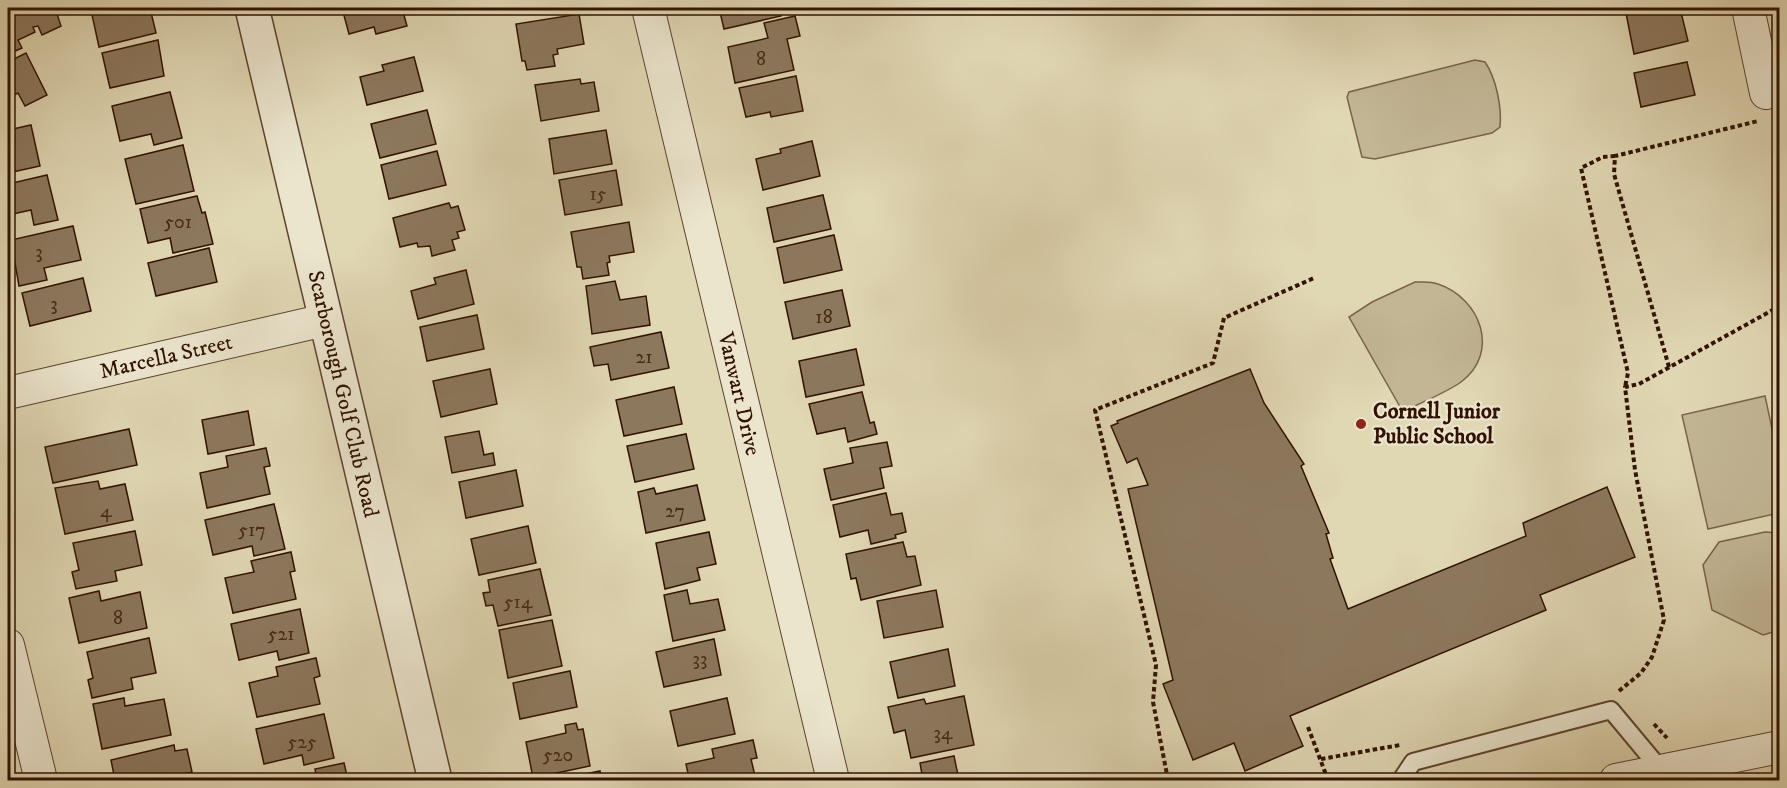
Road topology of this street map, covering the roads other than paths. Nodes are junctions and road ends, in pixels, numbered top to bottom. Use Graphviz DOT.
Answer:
graph roads {
  1 [pos="252,8"];
  2 [pos="648,8"];
  3 [pos="1748,8"];
  4 [pos="1763,107"];
  5 [pos="325,320"];
  6 [pos="8,393"];
  7 [pos="8,645"];
  8 [pos="1779,747"];
  9 [pos="1661,770"];
  10 [pos="40,780"];
  11 [pos="435,780"];
  12 [pos="833,780"];
  13 [pos="1401,780"];
  14 [pos="1616,780"];
  1 -- 5 [label="street, Scarborough Golf Club Road"];
  2 -- 12 [label="street, Vanwart Drive"];
  3 -- 4 [label="street"];
  5 -- 6 [label="street, Marcella Street"];
  5 -- 11 [label="street, Scarborough Golf Club Road"];
  7 -- 10 [label="street"];
  8 -- 9 [label="street"];
  9 -- 13 [label="lane"];
  9 -- 14 [label="street"];
}
